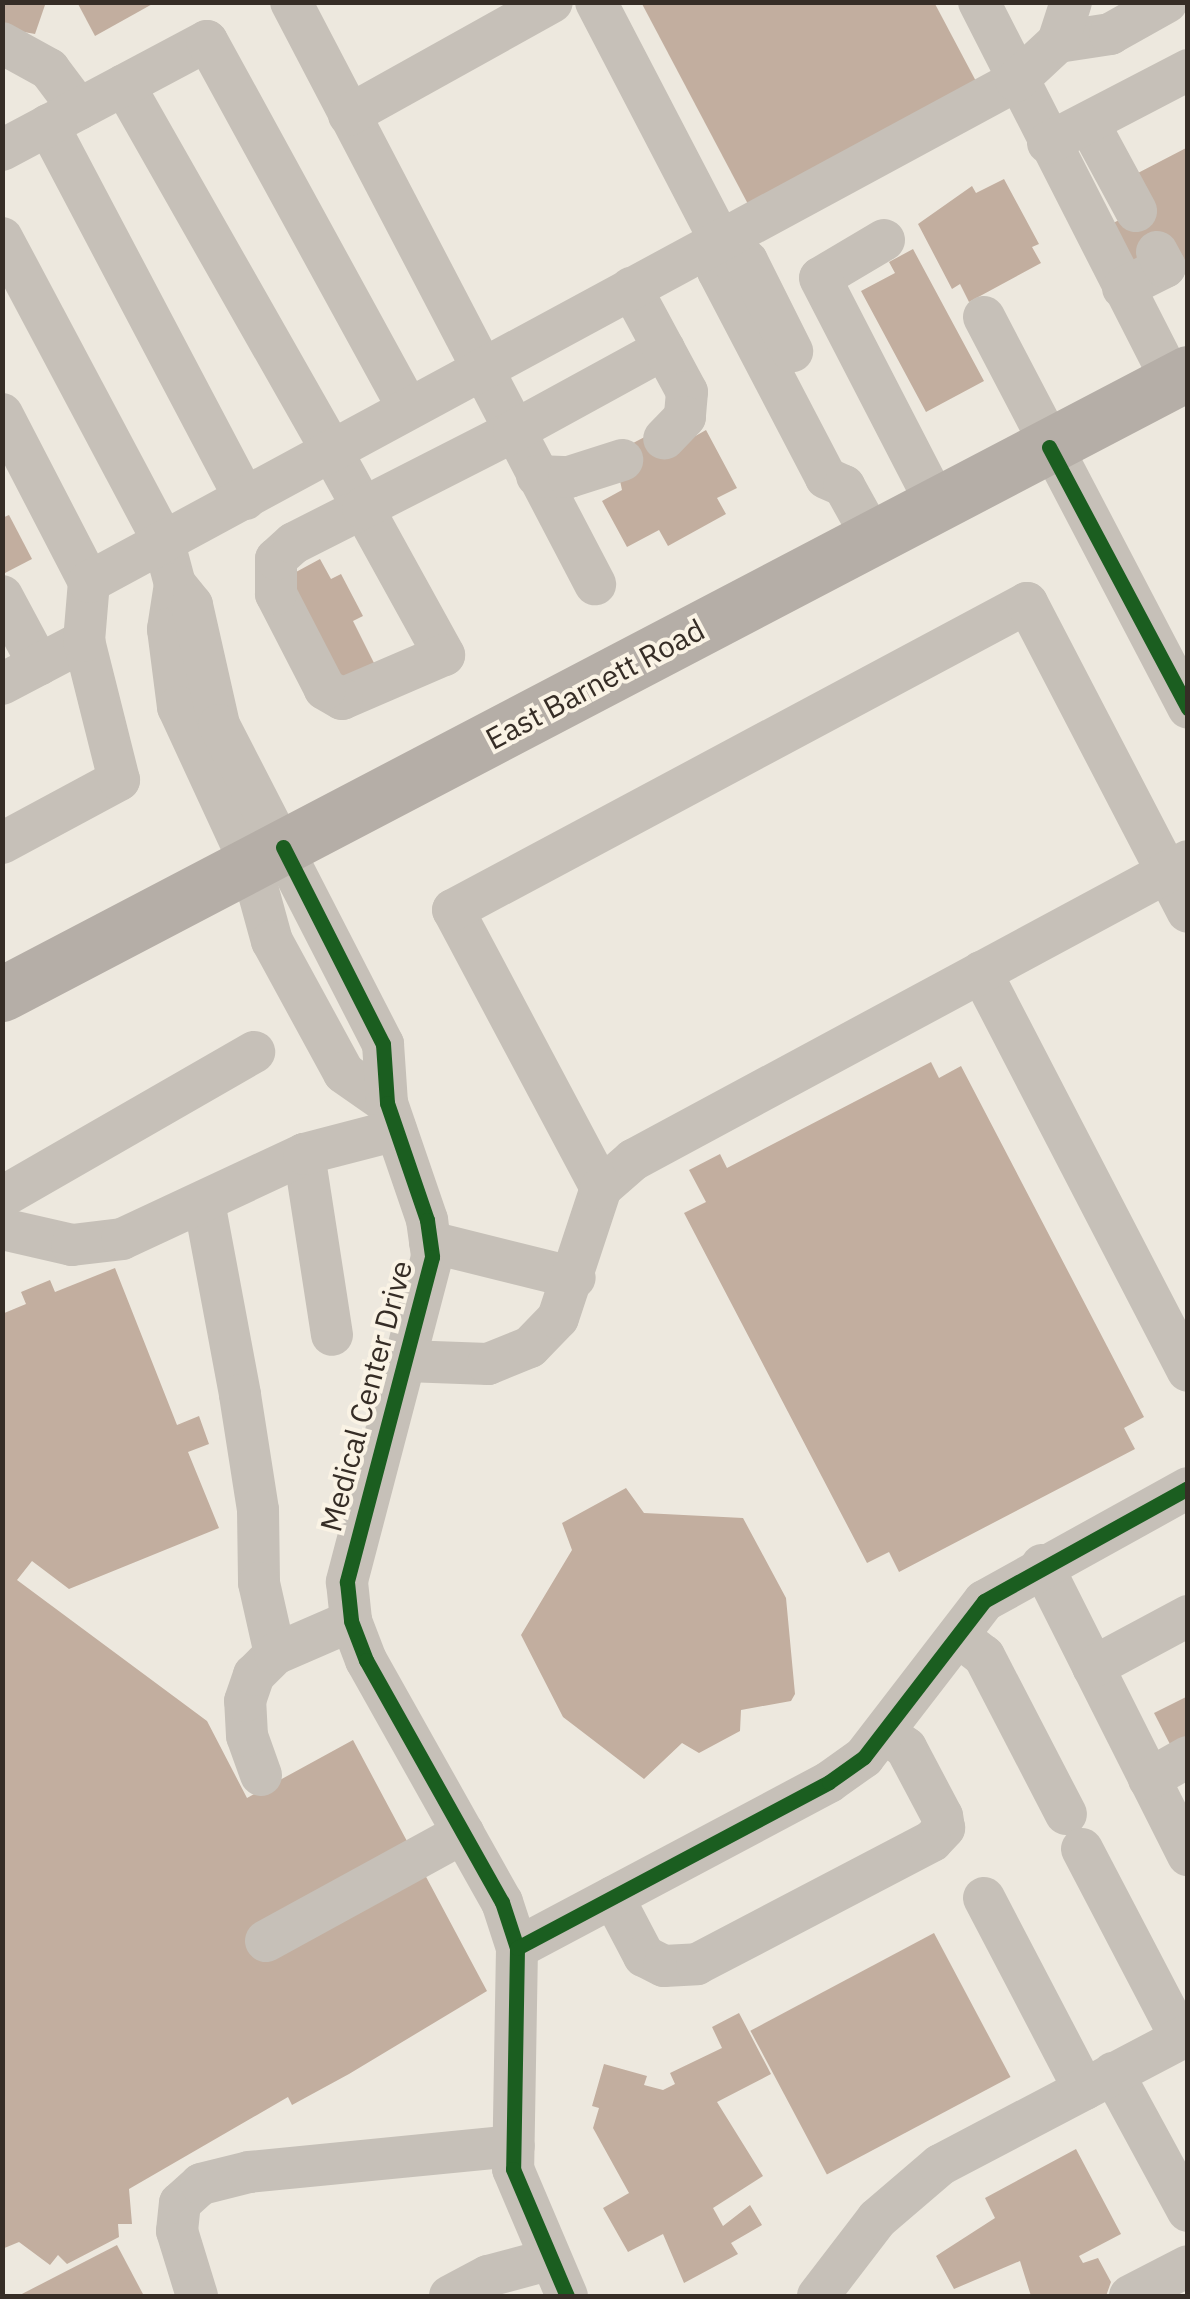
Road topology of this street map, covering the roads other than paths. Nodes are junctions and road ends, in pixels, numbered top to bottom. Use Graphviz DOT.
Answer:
graph roads {
  1 [pos="291,2"];
  2 [pos="552,2"];
  3 [pos="596,2"];
  4 [pos="979,2"];
  5 [pos="1167,2"];
  6 [pos="1064,22"];
  7 [pos="2,43"];
  8 [pos="1188,70"];
  9 [pos="1016,81"];
  10 [pos="124,85"];
  11 [pos="348,115"];
  12 [pos="64,117"];
  13 [pos="1089,124"];
  14 [pos="1048,144"];
  15 [pos="2,150"];
  16 [pos="1136,211"];
  17 [pos="884,240"];
  18 [pos="725,250"];
  19 [pos="1158,252"];
  20 [pos="8,262"];
  21 [pos="631,288"];
  22 [pos="1123,288"];
  23 [pos="984,318"];
  24 [pos="664,349"];
  25 [pos="482,367"];
  26 [pos="1180,377"];
  27 [pos="407,407"];
  28 [pos="2,414"];
  29 [pos="514,431"];
  30 [pos="664,438"];
  31 [pos="1049,447"];
  32 [pos="331,450"];
  33 [pos="622,460"];
  34 [pos="537,476"];
  35 [pos="245,498"];
  36 [pos="937,505"];
  37 [pos="363,508"];
  38 [pos="873,538"];
  39 [pos="164,543"];
  40 [pos="89,582"];
  41 [pos="595,584"];
  42 [pos="2,596"];
  43 [pos="84,641"];
  44 [pos="21,674"];
  45 [pos="1188,708"];
  46 [pos="2,843"];
  47 [pos="267,856"];
  48 [pos="1177,866"];
  49 [pos="1188,912"];
  50 [pos="982,972"];
  51 [pos="2,994"];
  52 [pos="254,1052"];
  53 [pos="391,1116"];
  54 [pos="304,1154"];
  55 [pos="601,1188"];
  56 [pos="2,1197"];
  57 [pos="204,1202"];
  58 [pos="2,1229"];
  59 [pos="430,1242"];
  60 [pos="575,1278"];
  61 [pos="332,1336"];
  62 [pos="406,1361"];
  63 [pos="1188,1371"];
  64 [pos="1188,1488"];
  65 [pos="1042,1565"];
  66 [pos="1188,1616"];
  67 [pos="350,1620"];
  68 [pos="958,1636"];
  69 [pos="276,1654"];
  70 [pos="1093,1667"];
  71 [pos="884,1732"];
  72 [pos="1188,1757"];
  73 [pos="261,1775"];
  74 [pos="1149,1778"];
  75 [pos="463,1833"];
  76 [pos="1188,1855"];
  77 [pos="613,1897"];
  78 [pos="984,1898"];
  79 [pos="266,1942"];
  80 [pos="517,1948"];
  81 [pos="1184,2036"];
  82 [pos="1099,2081"];
  83 [pos="514,2146"];
  84 [pos="1188,2211"];
  85 [pos="1188,2266"];
  86 [pos="558,2278"];
  87 [pos="197,2296"];
  88 [pos="450,2296"];
  89 [pos="818,2296"];
  90 [pos="1130,2296"];
  1 -- 11 [label="street"];
  2 -- 11 [label="street"];
  3 -- 18 [label="street"];
  4 -- 9 [label="street"];
  5 -- 6 [label="street"];
  6 -- 9 [label="street"];
  7 -- 12 [label="street"];
  8 -- 13 [label="street"];
  9 -- 14 [label="street"];
  9 -- 18 [label="street"];
  10 -- 12 [label="street"];
  10 -- 27 [label="street"];
  10 -- 32 [label="street"];
  11 -- 25 [label="street"];
  12 -- 15 [label="street"];
  12 -- 35 [label="street"];
  13 -- 14 [label="street"];
  13 -- 16 [label="street"];
  14 -- 22 [label="street"];
  17 -- 36 [label="street"];
  18 -- 21 [label="street"];
  18 -- 38 [label="street"];
  19 -- 22 [label="street"];
  20 -- 39 [label="street, Medical Center Drive"];
  21 -- 24 [label="street"];
  21 -- 25 [label="street"];
  22 -- 26 [label="street"];
  23 -- 31 [label="street"];
  24 -- 29 [label="street"];
  24 -- 30 [label="street"];
  25 -- 27 [label="street"];
  25 -- 29 [label="street"];
  26 -- 31 [label="main road, East Barnett Road"];
  27 -- 32 [label="street"];
  28 -- 40 [label="street"];
  29 -- 34 [label="street"];
  29 -- 37 [label="street"];
  31 -- 36 [label="main road, East Barnett Road"];
  31 -- 45 [label="street"];
  32 -- 35 [label="street"];
  32 -- 37 [label="street"];
  33 -- 34 [label="street"];
  34 -- 41 [label="street"];
  35 -- 39 [label="street"];
  36 -- 38 [label="main road, East Barnett Road"];
  37 -- 37 [label="street"];
  38 -- 47 [label="main road, East Barnett Road"];
  39 -- 40 [label="street"];
  39 -- 47 [label="street, Medical Center Drive"];
  40 -- 43 [label="street"];
  42 -- 44 [label="street"];
  43 -- 44 [label="street"];
  43 -- 46 [label="street"];
  47 -- 51 [label="main road, East Barnett Road"];
  47 -- 53 [label="street, Medical Center Drive"];
  48 -- 49 [label="street"];
  48 -- 50 [label="street"];
  48 -- 55 [label="street"];
  50 -- 55 [label="street"];
  50 -- 63 [label="street"];
  52 -- 56 [label="street"];
  53 -- 54 [label="street"];
  53 -- 59 [label="street, Medical Center Drive"];
  54 -- 57 [label="street"];
  54 -- 61 [label="street"];
  55 -- 60 [label="street"];
  57 -- 58 [label="street"];
  57 -- 69 [label="street"];
  59 -- 60 [label="street"];
  59 -- 62 [label="street, Medical Center Drive"];
  60 -- 62 [label="street"];
  62 -- 67 [label="street, Medical Center Drive"];
  64 -- 65 [label="street"];
  65 -- 68 [label="street"];
  65 -- 70 [label="street"];
  66 -- 70 [label="street"];
  67 -- 69 [label="street"];
  67 -- 75 [label="street, Medical Center Drive"];
  68 -- 71 [label="street"];
  68 -- 81 [label="street"];
  69 -- 73 [label="street"];
  70 -- 74 [label="street"];
  71 -- 77 [label="street"];
  71 -- 77 [label="street"];
  72 -- 74 [label="street"];
  74 -- 76 [label="street"];
  75 -- 79 [label="street"];
  75 -- 80 [label="street, Medical Center Drive"];
  77 -- 80 [label="street"];
  78 -- 82 [label="street"];
  80 -- 83 [label="street, Medical Center Drive"];
  81 -- 82 [label="street"];
  82 -- 84 [label="street"];
  82 -- 89 [label="street"];
  83 -- 86 [label="street, Medical Center Drive"];
  83 -- 87 [label="street"];
  85 -- 90 [label="street"];
  86 -- 88 [label="street"];
}
